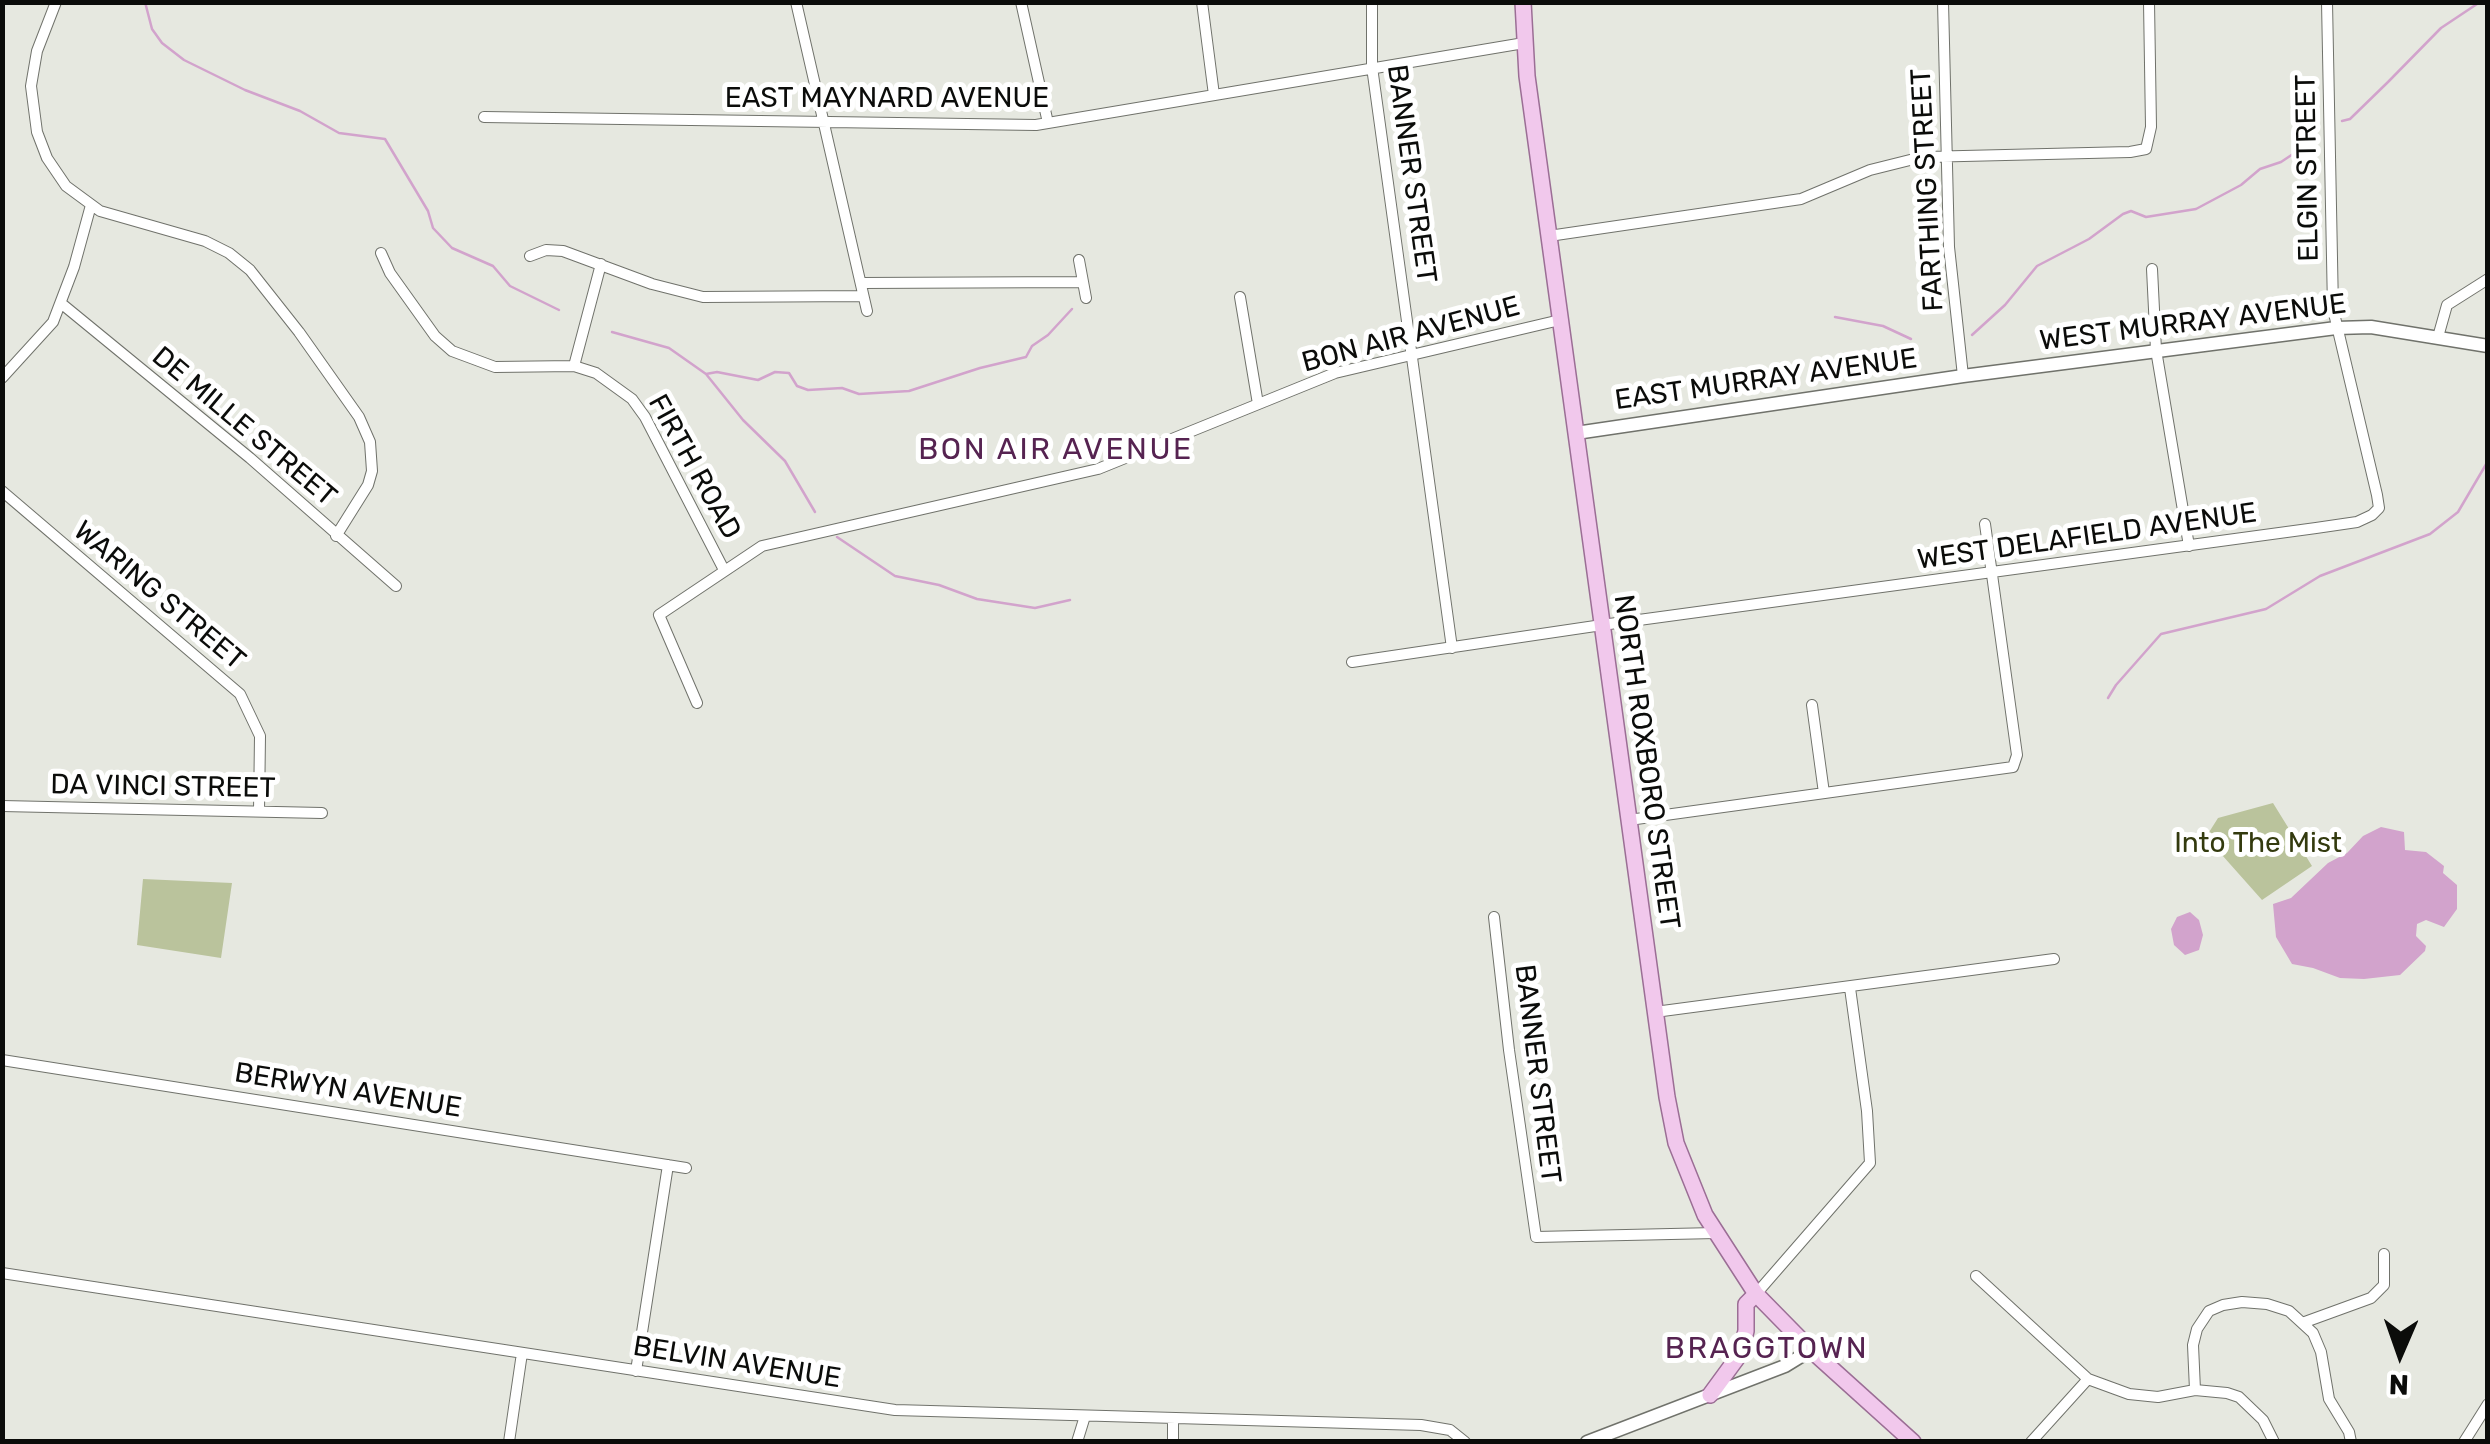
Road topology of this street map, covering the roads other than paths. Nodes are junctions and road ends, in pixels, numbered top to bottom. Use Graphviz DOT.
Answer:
graph roads {
  1 [pos="56,2"];
  2 [pos="796,2"];
  3 [pos="1021,2"];
  4 [pos="1202,2"];
  5 [pos="1372,2"];
  6 [pos="1523,2"];
  7 [pos="1943,2"];
  8 [pos="2149,2"];
  9 [pos="2327,2"];
  10 [pos="1524,43"];
  11 [pos="1372,67"];
  12 [pos="1214,94"];
  13 [pos="484,117"];
  14 [pos="826,123"];
  15 [pos="1048,123"];
  16 [pos="1946,156"];
  17 [pos="90,205"];
  18 [pos="1549,236"];
  19 [pos="381,253"];
  20 [pos="530,256"];
  21 [pos="1079,260"];
  22 [pos="601,264"];
  23 [pos="2152,269"];
  24 [pos="2488,279"];
  25 [pos="1083,282"];
  26 [pos="861,283"];
  27 [pos="863,296"];
  28 [pos="1086,298"];
  29 [pos="1240,298"];
  30 [pos="62,304"];
  31 [pos="867,312"];
  32 [pos="1560,320"];
  33 [pos="2336,328"];
  34 [pos="2438,337"];
  35 [pos="2488,346"];
  36 [pos="2156,350"];
  37 [pos="1413,355"];
  38 [pos="574,366"];
  39 [pos="1963,376"];
  40 [pos="2,378"];
  41 [pos="1258,404"];
  42 [pos="1576,432"];
  43 [pos="2,492"];
  44 [pos="2379,508"];
  45 [pos="1986,524"];
  46 [pos="336,536"];
  47 [pos="2188,546"];
  48 [pos="724,570"];
  49 [pos="1992,572"];
  50 [pos="396,586"];
  51 [pos="1602,625"];
  52 [pos="1452,648"];
  53 [pos="1352,662"];
  54 [pos="697,703"];
  55 [pos="1812,706"];
  56 [pos="1824,794"];
  57 [pos="2,806"];
  58 [pos="259,811"];
  59 [pos="322,812"];
  60 [pos="1629,820"];
  61 [pos="1494,917"];
  62 [pos="2054,959"];
  63 [pos="1850,988"];
  64 [pos="1655,1012"];
  65 [pos="2,1060"];
  66 [pos="668,1165"];
  67 [pos="686,1168"];
  68 [pos="1716,1233"];
  69 [pos="2384,1254"];
  70 [pos="2,1273"];
  71 [pos="1976,1276"];
  72 [pos="1756,1294"];
  73 [pos="2305,1322"];
  74 [pos="1811,1350"];
  75 [pos="522,1353"];
  76 [pos="636,1370"];
  77 [pos="2088,1379"];
  78 [pos="2194,1390"];
  79 [pos="1710,1395"];
  80 [pos="2488,1404"];
  81 [pos="1084,1416"];
  82 [pos="1173,1418"];
  83 [pos="510,1442"];
  84 [pos="1077,1442"];
  85 [pos="1173,1442"];
  86 [pos="1465,1442"];
  87 [pos="1587,1442"];
  88 [pos="1913,1442"];
  89 [pos="2030,1442"];
  90 [pos="2274,1442"];
  91 [pos="2351,1442"];
  92 [pos="2464,1442"];
  1 -- 17 [label="street"];
  2 -- 14 [label="street"];
  3 -- 15 [label="street"];
  4 -- 12 [label="street"];
  5 -- 11 [label="street, BANNER STREET"];
  6 -- 10 [label="main road, NORTH ROXBORO STREET"];
  7 -- 16 [label="street, FARTHING STREET"];
  8 -- 16 [label="street"];
  9 -- 33 [label="street, ELGIN STREET"];
  10 -- 11 [label="street, EAST MAYNARD AVENUE"];
  10 -- 18 [label="main road, NORTH ROXBORO STREET"];
  11 -- 12 [label="street, EAST MAYNARD AVENUE"];
  11 -- 37 [label="street, BANNER STREET"];
  12 -- 15 [label="street, EAST MAYNARD AVENUE"];
  13 -- 14 [label="street, EAST MAYNARD AVENUE"];
  14 -- 15 [label="street, EAST MAYNARD AVENUE"];
  14 -- 26 [label="street"];
  16 -- 18 [label="street"];
  16 -- 39 [label="street, FARTHING STREET"];
  17 -- 30 [label="street"];
  17 -- 46 [label="street"];
  18 -- 32 [label="main road, NORTH ROXBORO STREET"];
  19 -- 38 [label="street, FIRTH ROAD"];
  20 -- 22 [label="street"];
  21 -- 25 [label="street"];
  22 -- 27 [label="street"];
  22 -- 38 [label="street"];
  23 -- 36 [label="street"];
  24 -- 34 [label="street"];
  25 -- 26 [label="street"];
  25 -- 28 [label="street"];
  26 -- 27 [label="street"];
  27 -- 31 [label="street"];
  29 -- 41 [label="street"];
  30 -- 40 [label="street"];
  30 -- 46 [label="street, DE MILLE STREET"];
  32 -- 37 [label="street, BON AIR AVENUE"];
  32 -- 42 [label="main road, NORTH ROXBORO STREET"];
  33 -- 34 [label="street, WEST MURRAY AVENUE"];
  33 -- 36 [label="street, WEST MURRAY AVENUE"];
  33 -- 44 [label="street, ELGIN STREET"];
  34 -- 35 [label="street, WEST MURRAY AVENUE"];
  36 -- 39 [label="street, WEST MURRAY AVENUE"];
  36 -- 47 [label="street"];
  37 -- 41 [label="street, BON AIR AVENUE"];
  37 -- 52 [label="street, BANNER STREET"];
  38 -- 48 [label="street, FIRTH ROAD"];
  39 -- 42 [label="street, EAST MURRAY AVENUE"];
  41 -- 48 [label="street, BON AIR AVENUE"];
  42 -- 51 [label="main road, NORTH ROXBORO STREET"];
  43 -- 58 [label="street, WARING STREET"];
  44 -- 47 [label="street, WEST DELAFIELD AVENUE"];
  45 -- 49 [label="street"];
  46 -- 50 [label="street, DE MILLE STREET"];
  47 -- 49 [label="street, WEST DELAFIELD AVENUE"];
  48 -- 54 [label="street, BON AIR AVENUE"];
  49 -- 51 [label="street, WEST DELAFIELD AVENUE"];
  49 -- 56 [label="street"];
  51 -- 52 [label="street, WEST DELAFIELD AVENUE"];
  51 -- 60 [label="main road, NORTH ROXBORO STREET"];
  52 -- 53 [label="street, WEST DELAFIELD AVENUE"];
  55 -- 56 [label="street"];
  56 -- 60 [label="street"];
  57 -- 58 [label="street, DA VINCI STREET"];
  58 -- 59 [label="street, DA VINCI STREET"];
  60 -- 64 [label="main road, NORTH ROXBORO STREET"];
  61 -- 68 [label="street, BANNER STREET"];
  62 -- 63 [label="street"];
  63 -- 64 [label="street"];
  63 -- 72 [label="street"];
  64 -- 68 [label="main road, NORTH ROXBORO STREET"];
  65 -- 66 [label="street, BERWYN AVENUE"];
  66 -- 67 [label="street, BERWYN AVENUE"];
  66 -- 76 [label="street"];
  68 -- 72 [label="main road, NORTH ROXBORO STREET"];
  69 -- 73 [label="street"];
  70 -- 75 [label="street, BELVIN AVENUE"];
  71 -- 77 [label="street"];
  72 -- 74 [label="main road, NORTH ROXBORO STREET"];
  72 -- 79 [label="main road"];
  73 -- 78 [label="street"];
  73 -- 91 [label="street"];
  74 -- 79 [label="street"];
  74 -- 88 [label="main road, NORTH ROXBORO STREET"];
  75 -- 76 [label="street, BELVIN AVENUE"];
  75 -- 83 [label="street"];
  76 -- 81 [label="street, BELVIN AVENUE"];
  77 -- 78 [label="street"];
  77 -- 89 [label="street"];
  78 -- 90 [label="street"];
  79 -- 87 [label="street"];
  80 -- 92 [label="street"];
  81 -- 82 [label="street, BELVIN AVENUE"];
  81 -- 84 [label="street"];
  82 -- 85 [label="street"];
  82 -- 86 [label="street, BELVIN AVENUE"];
}
